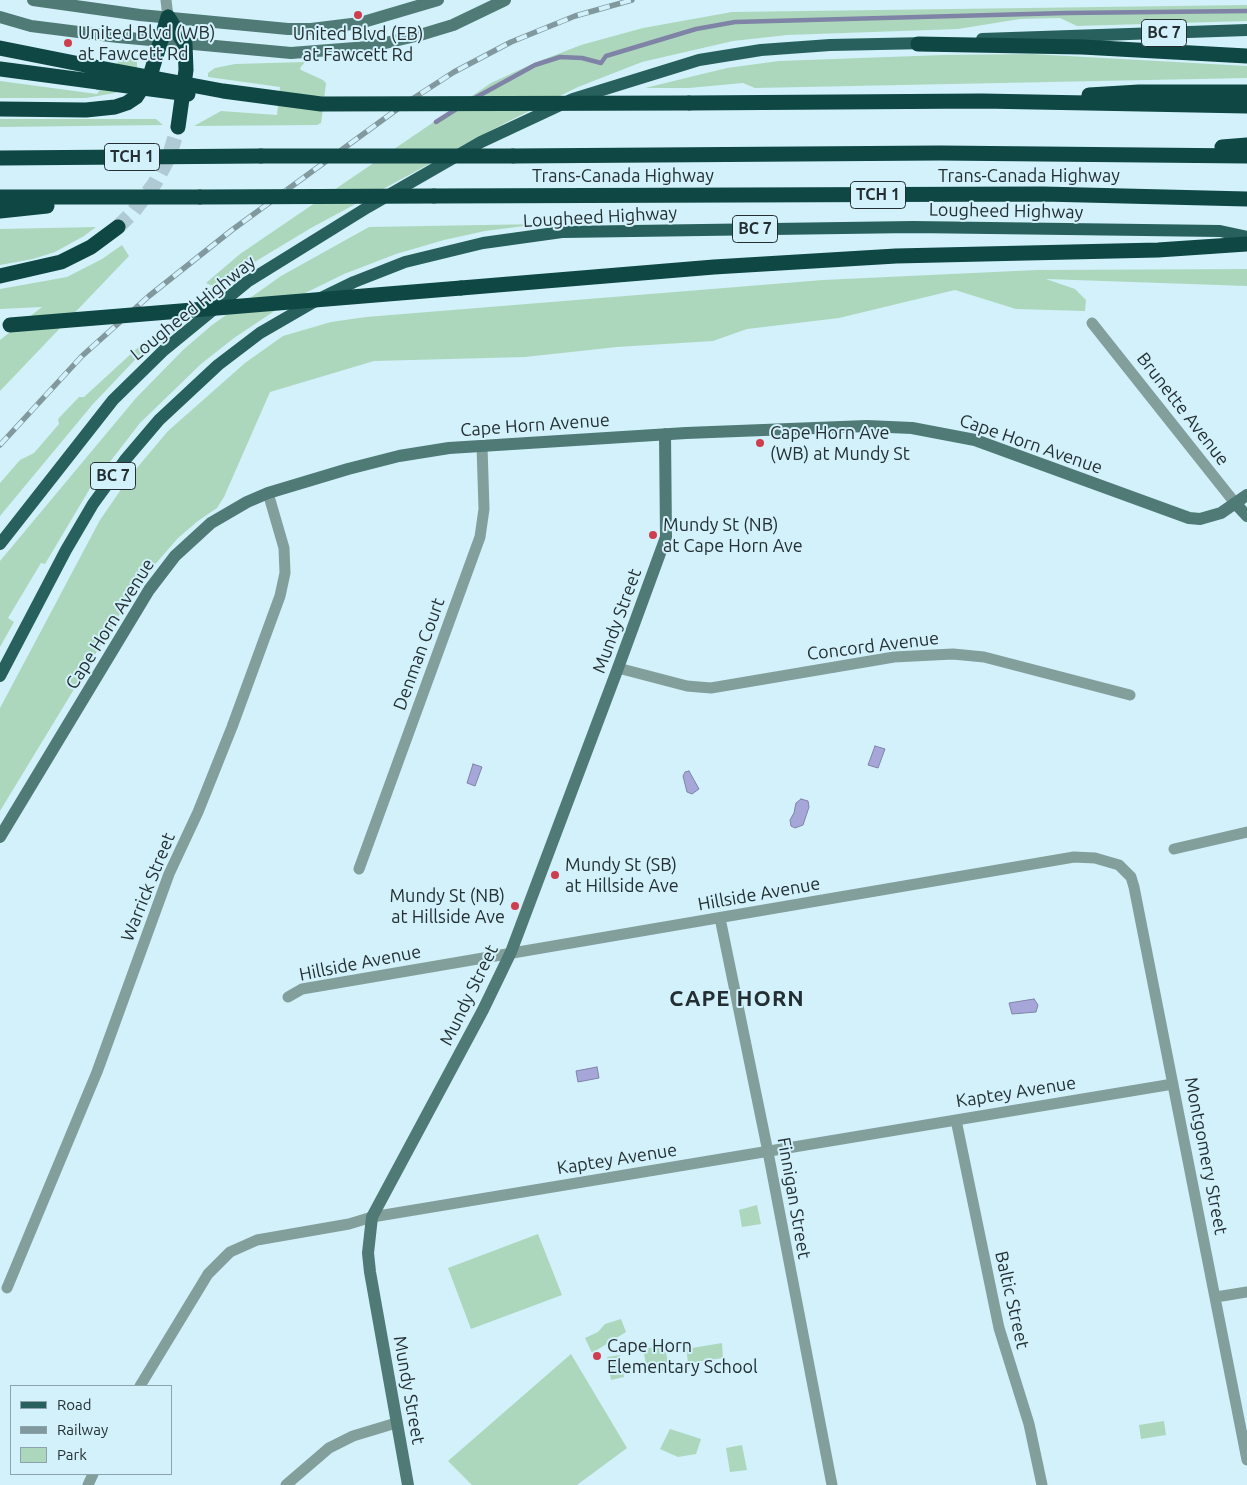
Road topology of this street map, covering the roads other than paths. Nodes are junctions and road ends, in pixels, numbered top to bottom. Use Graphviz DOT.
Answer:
graph roads {
  1 [pos="33,0"];
  2 [pos="119,0"];
  3 [pos="166,0"];
  4 [pos="438,0"];
  5 [pos="505,0"];
  6 [pos="102,9"];
  7 [pos="0,17"];
  8 [pos="168,17"];
  9 [pos="1247,30"];
  10 [pos="159,41"];
  11 [pos="185,44"];
  12 [pos="918,44"];
  13 [pos="0,48"];
  14 [pos="1247,56"];
  15 [pos="0,69"];
  16 [pos="99,75"];
  17 [pos="1247,92"];
  18 [pos="982,101"];
  19 [pos="1247,106"];
  20 [pos="0,109"];
  21 [pos="178,127"];
  22 [pos="1247,145"];
  23 [pos="1133,153"];
  24 [pos="1247,156"];
  25 [pos="1,157"];
  26 [pos="0,197"];
  27 [pos="118,198"];
  28 [pos="1247,198"];
  29 [pos="0,211"];
  30 [pos="118,227"];
  31 [pos="1247,237"];
  32 [pos="1247,244"];
  33 [pos="0,276"];
  34 [pos="1092,323"];
  35 [pos="5,325"];
  36 [pos="665,434"];
  37 [pos="482,446"];
  38 [pos="268,493"];
  39 [pos="1247,495"];
  40 [pos="1235,503"];
  41 [pos="1247,516"];
  42 [pos="0,544"];
  43 [pos="618,668"];
  44 [pos="0,676"];
  45 [pos="1130,695"];
  46 [pos="1247,832"];
  47 [pos="0,837"];
  48 [pos="1174,849"];
  49 [pos="1119,865"];
  50 [pos="359,869"];
  51 [pos="720,918"];
  52 [pos="511,952"];
  53 [pos="288,997"];
  54 [pos="1173,1084"];
  55 [pos="956,1120"];
  56 [pos="768,1152"];
  57 [pos="372,1217"];
  58 [pos="8,1288"];
  59 [pos="1247,1292"];
  60 [pos="1216,1298"];
  61 [pos="141,1385"];
  62 [pos="396,1423"];
  63 [pos="1247,1460"];
  64 [pos="286,1485"];
  65 [pos="408,1485"];
  66 [pos="832,1485"];
  67 [pos="1042,1485"];
  1 -- 6 [label="street"];
  2 -- 6 [label="street"];
  3 -- 8 [label="street"];
  4 -- 8 [label="street"];
  5 -- 11 [label="street"];
  6 -- 8 [label="street"];
  7 -- 10 [label="street"];
  8 -- 10 [label="highway"];
  8 -- 11 [label="highway"];
  9 -- 12 [label="main road, Lougheed Highway / BC 7"];
  10 -- 11 [label="street"];
  10 -- 20 [label="highway"];
  11 -- 21 [label="highway"];
  12 -- 14 [label="highway"];
  12 -- 42 [label="main road, Lougheed Highway / BC 7"];
  13 -- 16 [label="highway"];
  15 -- 16 [label="highway"];
  16 -- 18 [label="highway, bridge"];
  17 -- 18 [label="highway"];
  18 -- 19 [label="highway"];
  22 -- 23 [label="highway"];
  23 -- 24 [label="highway, Trans-Canada Highway / TCH 1"];
  23 -- 25 [label="highway, Trans-Canada Highway / TCH 1, bridge"];
  26 -- 27 [label="highway, Trans-Canada Highway / TCH 1"];
  27 -- 28 [label="highway, Trans-Canada Highway / TCH 1, bridge"];
  27 -- 29 [label="highway"];
  30 -- 33 [label="highway"];
  31 -- 44 [label="main road, Lougheed Highway / BC 7"];
  32 -- 35 [label="highway, bridge"];
  34 -- 40 [label="street, Brunette Avenue"];
  36 -- 37 [label="street, Cape Horn Avenue"];
  36 -- 40 [label="street, Cape Horn Avenue"];
  36 -- 43 [label="street, Mundy Street"];
  37 -- 38 [label="street, Cape Horn Avenue"];
  37 -- 50 [label="street, Denman Court"];
  38 -- 47 [label="street, Cape Horn Avenue"];
  38 -- 58 [label="street, Warrick Street"];
  39 -- 40 [label="street, Cape Horn Avenue"];
  40 -- 41 [label="street, Brunette Avenue"];
  43 -- 45 [label="street, Concord Avenue"];
  43 -- 52 [label="street, Mundy Street"];
  46 -- 48 [label="street"];
  49 -- 51 [label="street, Hillside Avenue"];
  49 -- 54 [label="street, Montgomery Street"];
  51 -- 52 [label="street, Hillside Avenue"];
  51 -- 56 [label="street, Finnigan Street"];
  52 -- 53 [label="street, Hillside Avenue"];
  52 -- 57 [label="street, Mundy Street"];
  54 -- 55 [label="street, Kaptey Avenue"];
  54 -- 60 [label="street, Montgomery Street"];
  55 -- 56 [label="street, Kaptey Avenue"];
  55 -- 67 [label="street, Baltic Street"];
  56 -- 57 [label="street, Kaptey Avenue"];
  56 -- 66 [label="street, Finnigan Street"];
  57 -- 61 [label="street, Kaptey Avenue"];
  57 -- 62 [label="street, Mundy Street"];
  59 -- 60 [label="street"];
  60 -- 63 [label="street, Montgomery Street"];
  62 -- 64 [label="street"];
  62 -- 65 [label="street, Mundy Street"];
}
